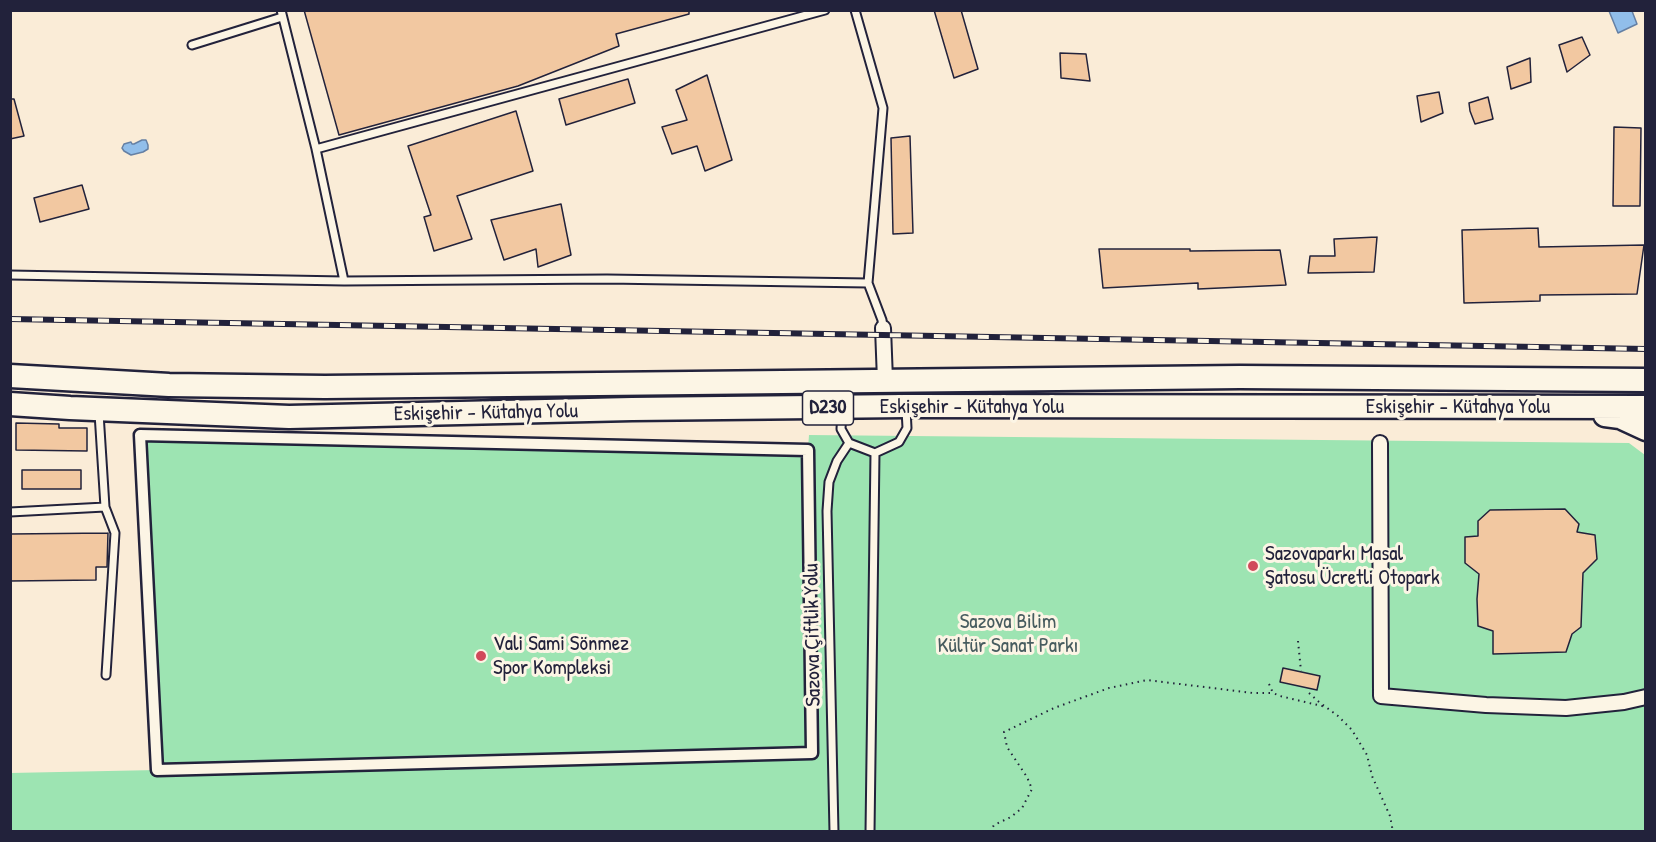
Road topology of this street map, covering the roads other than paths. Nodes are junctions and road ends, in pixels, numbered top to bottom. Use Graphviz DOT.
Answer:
graph roads {
  1 [pos="825,10"];
  2 [pos="855,10"];
  3 [pos="282,14"];
  4 [pos="192,45"];
  5 [pos="316,149"];
  6 [pos="10,275"];
  7 [pos="344,281"];
  8 [pos="868,284"];
  9 [pos="883,328"];
  10 [pos="10,376"];
  11 [pos="885,380"];
  12 [pos="1646,380"];
  13 [pos="10,404"];
  14 [pos="906,406"];
  15 [pos="1646,407"];
  16 [pos="842,408"];
  17 [pos="1560,408"];
  18 [pos="99,409"];
  19 [pos="1646,429"];
  20 [pos="849,443"];
  21 [pos="1380,443"];
  22 [pos="875,453"];
  23 [pos="105,507"];
  24 [pos="10,512"];
  25 [pos="106,675"];
  26 [pos="1646,697"];
  27 [pos="157,770"];
  28 [pos="834,831"];
  29 [pos="870,831"];
  1 -- 5 [label="lane"];
  2 -- 8 [label="lane"];
  3 -- 4 [label="lane"];
  3 -- 5 [label="lane"];
  5 -- 7 [label="lane"];
  6 -- 7 [label="lane"];
  7 -- 8 [label="lane"];
  8 -- 9 [label="lane"];
  9 -- 11 [label="street"];
  10 -- 11 [label="highway, Eskişehir - Kütahya Yolu / D230"];
  11 -- 12 [label="highway, Eskişehir - Kütahya Yolu / D230"];
  13 -- 18 [label="highway, Eskişehir - Kütahya Yolu / D230"];
  14 -- 16 [label="highway, Eskişehir - Kütahya Yolu / D230"];
  14 -- 17 [label="highway, Eskişehir - Kütahya Yolu / D230"];
  14 -- 22 [label="lane"];
  15 -- 17 [label="highway, Eskişehir - Kütahya Yolu / D230"];
  16 -- 18 [label="highway, Eskişehir - Kütahya Yolu / D230"];
  16 -- 20 [label="lane"];
  17 -- 19 [label="highway"];
  18 -- 23 [label="lane"];
  20 -- 22 [label="lane"];
  20 -- 28 [label="lane, Sazova Çiftlik Yolu"];
  21 -- 26 [label="street"];
  22 -- 29 [label="lane"];
  23 -- 24 [label="lane"];
  23 -- 25 [label="lane"];
  27 -- 27 [label="street"];
}
